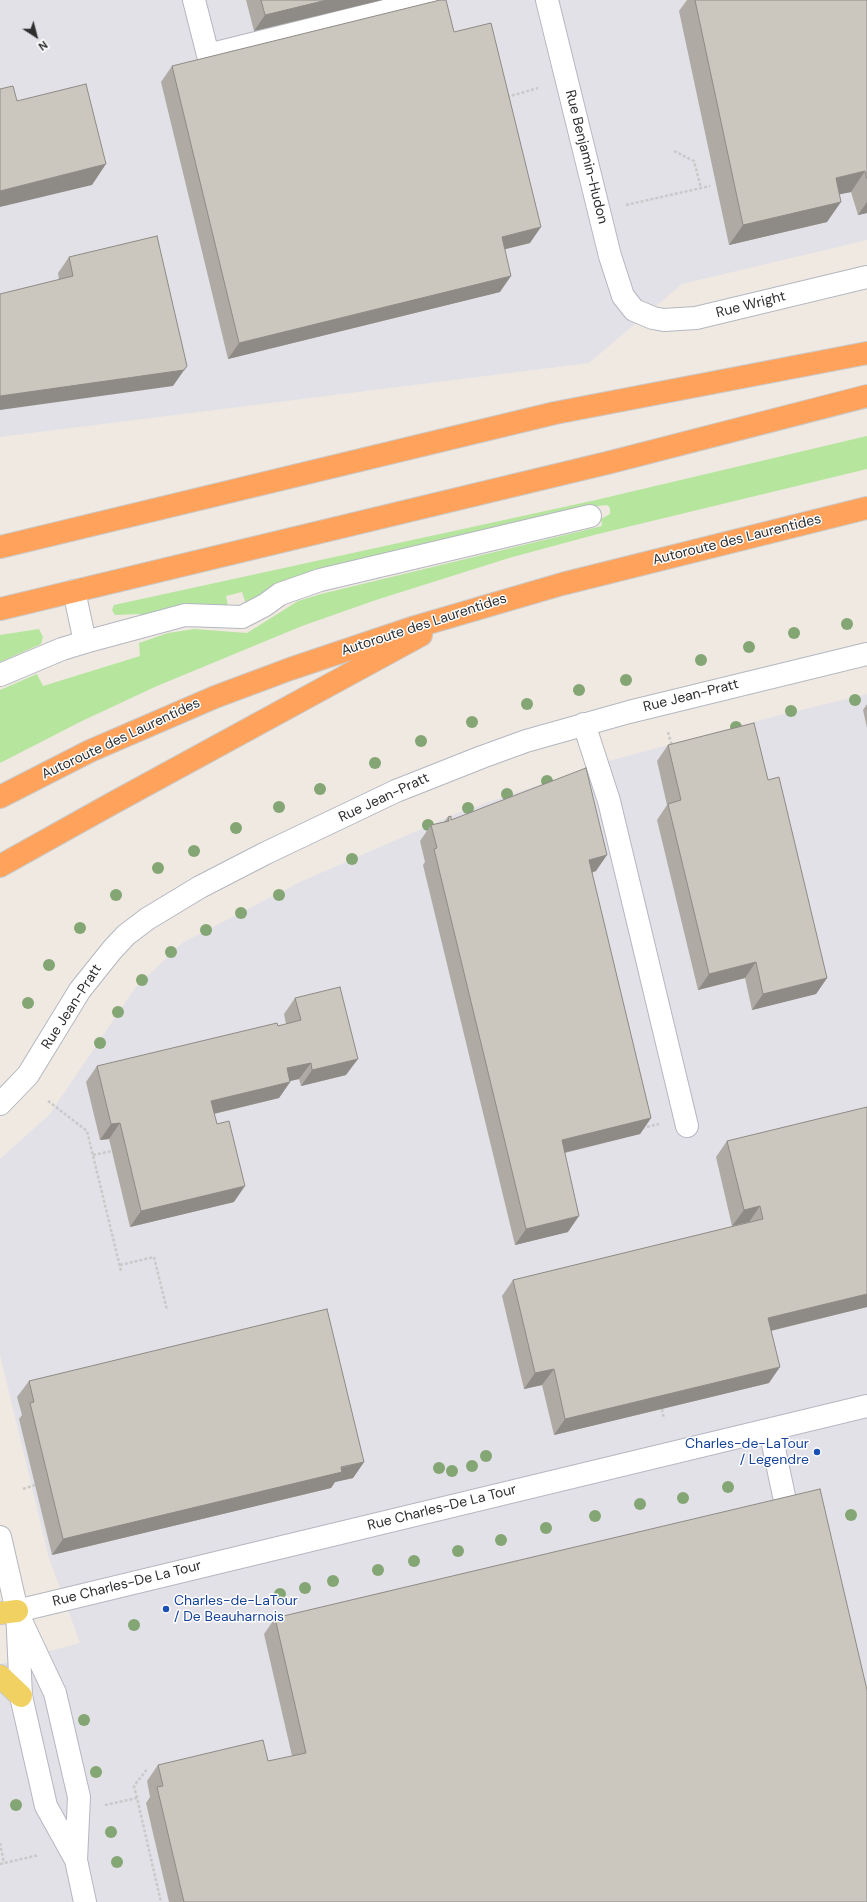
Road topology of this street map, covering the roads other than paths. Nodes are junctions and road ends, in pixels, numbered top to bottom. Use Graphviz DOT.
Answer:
graph roads {
  1 [pos="194,0"];
  2 [pos="429,0"];
  3 [pos="547,0"];
  4 [pos="867,277"];
  5 [pos="634,310"];
  6 [pos="867,353"];
  7 [pos="867,396"];
  8 [pos="867,508"];
  9 [pos="590,516"];
  10 [pos="73,528"];
  11 [pos="0,535"];
  12 [pos="0,547"];
  13 [pos="74,592"];
  14 [pos="0,608"];
  15 [pos="462,613"];
  16 [pos="85,642"];
  17 [pos="867,654"];
  18 [pos="0,675"];
  19 [pos="584,724"];
  20 [pos="0,797"];
  21 [pos="0,866"];
  22 [pos="0,1104"];
  23 [pos="687,1126"];
  24 [pos="867,1406"];
  25 [pos="770,1430"];
  26 [pos="787,1510"];
  27 [pos="0,1537"];
  28 [pos="8,1612"];
  29 [pos="0,1676"];
  30 [pos="22,1696"];
  31 [pos="76,1860"];
  32 [pos="85,1902"];
  1 -- 2 [label="street"];
  3 -- 5 [label="street, Rue Benjamin-Hudon"];
  4 -- 5 [label="street, Rue Wright"];
  6 -- 10 [label="highway"];
  7 -- 13 [label="highway"];
  8 -- 15 [label="highway, Autoroute des Laurentides"];
  9 -- 16 [label="street"];
  10 -- 11 [label="highway"];
  10 -- 12 [label="highway"];
  13 -- 14 [label="highway"];
  13 -- 16 [label="street"];
  15 -- 20 [label="highway, Autoroute des Laurentides"];
  15 -- 21 [label="highway"];
  16 -- 18 [label="street"];
  17 -- 19 [label="street, Rue Jean-Pratt"];
  19 -- 22 [label="street, Rue Jean-Pratt"];
  19 -- 23 [label="street"];
  24 -- 25 [label="street, Rue Charles-De La Tour"];
  25 -- 26 [label="street"];
  25 -- 28 [label="street, Rue Charles-De La Tour"];
  27 -- 28 [label="street"];
  28 -- 30 [label="street"];
  28 -- 31 [label="street"];
  29 -- 30 [label="main road"];
  30 -- 31 [label="street"];
  31 -- 32 [label="street"];
}
